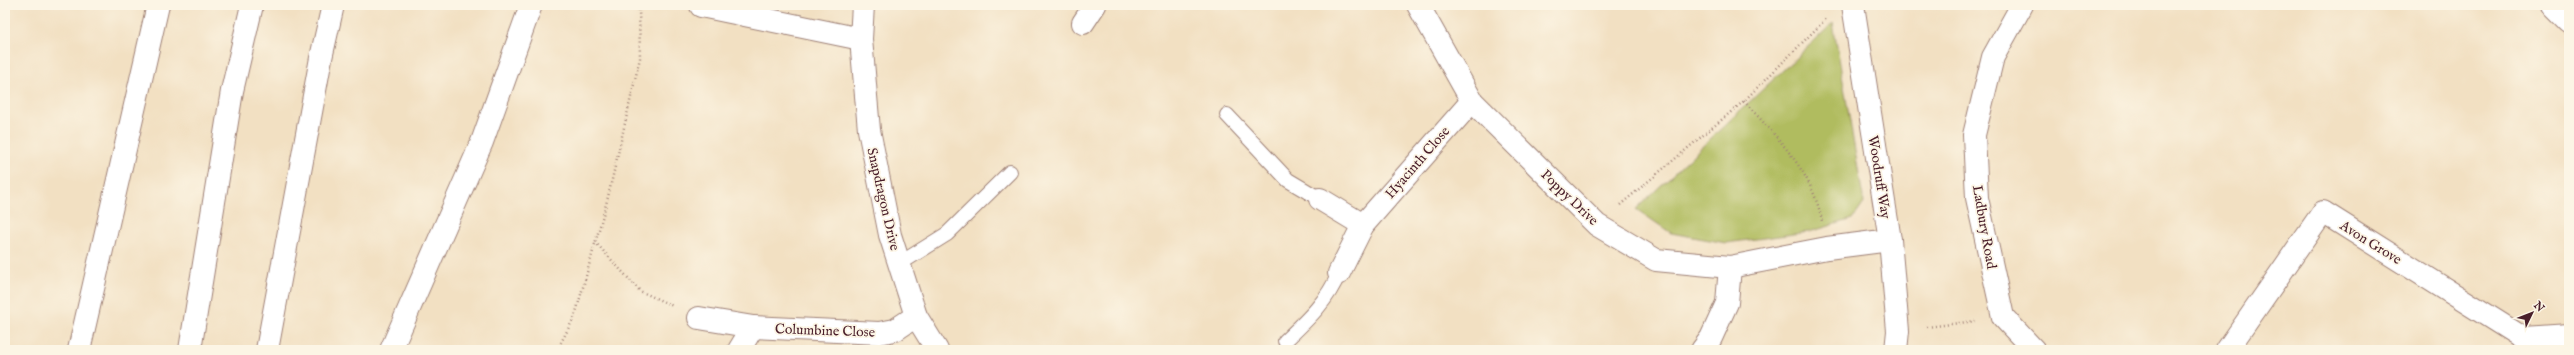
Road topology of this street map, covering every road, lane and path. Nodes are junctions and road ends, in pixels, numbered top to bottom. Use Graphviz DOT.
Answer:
graph roads {
  1 [pos="158,5"];
  2 [pos="252,5"];
  3 [pos="333,5"];
  4 [pos="531,5"];
  5 [pos="639,5"];
  6 [pos="863,5"];
  7 [pos="1095,5"];
  8 [pos="1418,5"];
  9 [pos="1853,5"];
  10 [pos="2022,5"];
  11 [pos="2553,5"];
  12 [pos="701,6"];
  13 [pos="1830,16"];
  14 [pos="2569,21"];
  15 [pos="1083,23"];
  16 [pos="861,39"];
  17 [pos="1472,101"];
  18 [pos="1744,101"];
  19 [pos="1227,115"];
  20 [pos="1010,172"];
  21 [pos="1320,199"];
  22 [pos="1597,224"];
  23 [pos="1363,225"];
  24 [pos="1890,240"];
  25 [pos="594,241"];
  26 [pos="1827,248"];
  27 [pos="899,264"];
  28 [pos="1730,267"];
  29 [pos="1339,273"];
  30 [pos="916,316"];
  31 [pos="2003,317"];
  32 [pos="699,318"];
  33 [pos="753,327"];
  34 [pos="2569,335"];
  35 [pos="1897,340"];
  36 [pos="1285,341"];
  37 [pos="79,350"];
  38 [pos="190,350"];
  39 [pos="267,350"];
  40 [pos="391,350"];
  41 [pos="557,350"];
  42 [pos="739,350"];
  43 [pos="937,350"];
  44 [pos="1702,350"];
  45 [pos="2034,350"];
  46 [pos="2227,350"];
  1 -- 37 [label="main road"];
  2 -- 38 [label="main road"];
  3 -- 39 [label="main road"];
  4 -- 40 [label="main road"];
  5 -- 25 [label="path"];
  6 -- 16 [label="main road, Snapdragon Drive"];
  7 -- 15 [label="main road"];
  8 -- 17 [label="main road, Poppy Drive"];
  9 -- 24 [label="main road, Woodruff Way"];
  10 -- 31 [label="main road, Ladbury Road"];
  11 -- 14 [label="main road"];
  12 -- 16 [label="main road"];
  13 -- 18 [label="path"];
  16 -- 27 [label="main road, Snapdragon Drive"];
  17 -- 22 [label="main road, Poppy Drive"];
  17 -- 23 [label="main road, Hyacinth Close"];
  18 -- 22 [label="path"];
  18 -- 26 [label="path"];
  19 -- 21 [label="lane"];
  20 -- 27 [label="lane"];
  21 -- 23 [label="main road"];
  22 -- 28 [label="main road, Poppy Drive"];
  23 -- 29 [label="main road, Hyacinth Close"];
  24 -- 26 [label="main road, Poppy Drive"];
  24 -- 35 [label="main road, Woodruff Way"];
  25 -- 32 [label="path"];
  25 -- 41 [label="path"];
  26 -- 28 [label="main road, Poppy Drive"];
  27 -- 30 [label="main road, Snapdragon Drive"];
  28 -- 44 [label="main road"];
  29 -- 36 [label="lane"];
  30 -- 33 [label="main road, Columbine Close"];
  30 -- 43 [label="main road, Snapdragon Drive"];
  31 -- 35 [label="path"];
  31 -- 45 [label="main road"];
  32 -- 33 [label="main road, Columbine Close"];
  33 -- 42 [label="main road"];
  34 -- 46 [label="main road, Avon Grove"];
}
